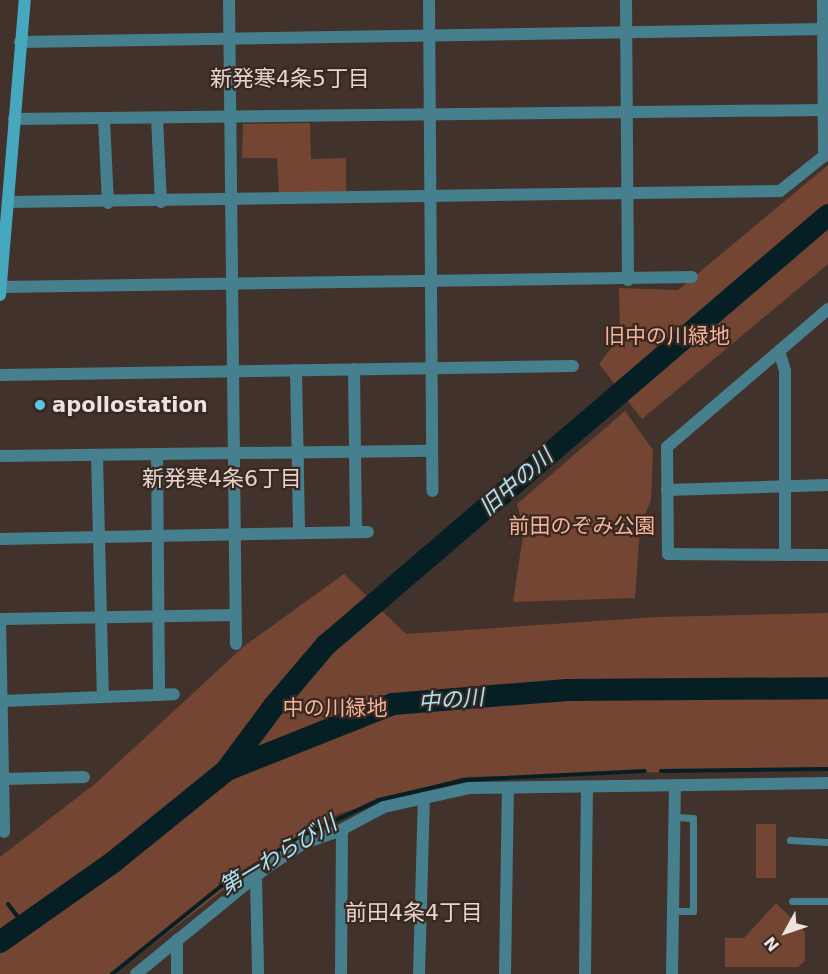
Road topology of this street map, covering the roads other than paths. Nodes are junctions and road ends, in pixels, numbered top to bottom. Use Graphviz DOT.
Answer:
graph roads {
  1 [pos="25,0"];
  2 [pos="229,0"];
  3 [pos="429,0"];
  4 [pos="626,0"];
  5 [pos="823,0"];
  6 [pos="826,29"];
  7 [pos="626,31"];
  8 [pos="429,35"];
  9 [pos="229,37"];
  10 [pos="20,42"];
  11 [pos="824,110"];
  12 [pos="626,114"];
  13 [pos="430,116"];
  14 [pos="104,118"];
  15 [pos="157,118"];
  16 [pos="230,118"];
  17 [pos="14,119"];
  18 [pos="627,193"];
  19 [pos="430,197"];
  20 [pos="230,201"];
  21 [pos="8,202"];
  22 [pos="161,202"];
  23 [pos="108,203"];
  24 [pos="2,252"];
  25 [pos="692,277"];
  26 [pos="628,280"];
  27 [pos="431,283"];
  28 [pos="234,285"];
  29 [pos="1,287"];
  30 [pos="0,295"];
  31 [pos="828,309"];
  32 [pos="778,351"];
  33 [pos="573,366"];
  34 [pos="354,369"];
  35 [pos="431,369"];
  36 [pos="296,370"];
  37 [pos="234,372"];
  38 [pos="0,375"];
  39 [pos="298,452"];
  40 [pos="356,452"];
  41 [pos="431,452"];
  42 [pos="235,453"];
  43 [pos="157,454"];
  44 [pos="0,456"];
  45 [pos="97,456"];
  46 [pos="786,485"];
  47 [pos="828,485"];
  48 [pos="667,490"];
  49 [pos="432,491"];
  50 [pos="299,532"];
  51 [pos="235,534"];
  52 [pos="158,536"];
  53 [pos="101,538"];
  54 [pos="0,539"];
  55 [pos="785,555"];
  56 [pos="828,555"];
  57 [pos="235,615"];
  58 [pos="159,616"];
  59 [pos="102,617"];
  60 [pos="1,619"];
  61 [pos="236,644"];
  62 [pos="174,694"];
  63 [pos="159,695"];
  64 [pos="103,697"];
  65 [pos="3,702"];
  66 [pos="84,777"];
  67 [pos="3,779"];
  68 [pos="828,783"];
  69 [pos="675,785"];
  70 [pos="587,787"];
  71 [pos="508,788"];
  72 [pos="424,798"];
  73 [pos="674,817"];
  74 [pos="342,830"];
  75 [pos="4,832"];
  76 [pos="790,840"];
  77 [pos="828,842"];
  78 [pos="256,876"];
  79 [pos="792,901"];
  80 [pos="828,901"];
  81 [pos="673,912"];
  82 [pos="177,940"];
  83 [pos="136,974"];
  84 [pos="177,974"];
  85 [pos="258,974"];
  86 [pos="341,974"];
  87 [pos="419,974"];
  88 [pos="505,974"];
  89 [pos="585,974"];
  90 [pos="672,974"];
  1 -- 10 [label="main road"];
  2 -- 9 [label="street"];
  3 -- 8 [label="street"];
  4 -- 7 [label="street"];
  5 -- 6 [label="street"];
  6 -- 7 [label="street"];
  6 -- 11 [label="street"];
  7 -- 8 [label="street"];
  7 -- 12 [label="street"];
  8 -- 9 [label="street"];
  8 -- 13 [label="street"];
  9 -- 10 [label="street"];
  9 -- 16 [label="street"];
  10 -- 17 [label="main road"];
  11 -- 12 [label="street"];
  11 -- 18 [label="street"];
  12 -- 13 [label="street"];
  12 -- 18 [label="street"];
  13 -- 16 [label="street"];
  13 -- 19 [label="street"];
  14 -- 15 [label="street"];
  14 -- 17 [label="street"];
  14 -- 23 [label="street"];
  15 -- 16 [label="street"];
  15 -- 22 [label="street"];
  16 -- 20 [label="street"];
  17 -- 21 [label="main road"];
  18 -- 19 [label="street"];
  18 -- 26 [label="street"];
  19 -- 20 [label="street"];
  19 -- 27 [label="street"];
  20 -- 22 [label="street"];
  20 -- 28 [label="street"];
  21 -- 23 [label="street"];
  21 -- 24 [label="main road"];
  22 -- 23 [label="street"];
  24 -- 29 [label="main road"];
  25 -- 26 [label="street"];
  26 -- 27 [label="street"];
  27 -- 28 [label="street"];
  27 -- 35 [label="street"];
  28 -- 29 [label="street"];
  28 -- 37 [label="street"];
  29 -- 30 [label="main road"];
  31 -- 32 [label="street"];
  32 -- 46 [label="street"];
  32 -- 48 [label="street"];
  33 -- 35 [label="street"];
  34 -- 35 [label="street"];
  34 -- 36 [label="street"];
  34 -- 40 [label="street"];
  35 -- 41 [label="street"];
  36 -- 37 [label="street"];
  36 -- 39 [label="street"];
  37 -- 38 [label="street"];
  37 -- 42 [label="street"];
  39 -- 40 [label="street"];
  39 -- 42 [label="street"];
  39 -- 50 [label="street"];
  40 -- 41 [label="street"];
  40 -- 50 [label="street"];
  41 -- 49 [label="street"];
  42 -- 43 [label="street"];
  42 -- 51 [label="street"];
  43 -- 45 [label="street"];
  43 -- 52 [label="street"];
  44 -- 45 [label="street"];
  45 -- 53 [label="street"];
  46 -- 47 [label="street"];
  46 -- 48 [label="street"];
  46 -- 55 [label="street"];
  48 -- 55 [label="street"];
  50 -- 51 [label="street"];
  51 -- 52 [label="street"];
  51 -- 57 [label="street"];
  52 -- 53 [label="street"];
  52 -- 58 [label="street"];
  53 -- 54 [label="street"];
  53 -- 59 [label="street"];
  55 -- 56 [label="street"];
  57 -- 58 [label="street"];
  57 -- 61 [label="street"];
  58 -- 59 [label="street"];
  58 -- 63 [label="street"];
  59 -- 60 [label="street"];
  59 -- 64 [label="street"];
  60 -- 65 [label="street"];
  62 -- 63 [label="street"];
  63 -- 64 [label="street"];
  64 -- 65 [label="street"];
  65 -- 67 [label="street"];
  66 -- 67 [label="street"];
  67 -- 75 [label="street"];
  68 -- 69 [label="street"];
  69 -- 70 [label="street"];
  69 -- 73 [label="street"];
  70 -- 71 [label="street"];
  70 -- 89 [label="street"];
  71 -- 72 [label="street"];
  71 -- 88 [label="street"];
  72 -- 74 [label="street"];
  72 -- 87 [label="street"];
  73 -- 81 [label="street"];
  73 -- 81 [label="lane"];
  74 -- 78 [label="street"];
  74 -- 86 [label="street"];
  76 -- 77 [label="lane"];
  78 -- 82 [label="street"];
  78 -- 85 [label="street"];
  79 -- 80 [label="lane"];
  81 -- 90 [label="street"];
  82 -- 83 [label="street"];
  82 -- 84 [label="street"];
}
